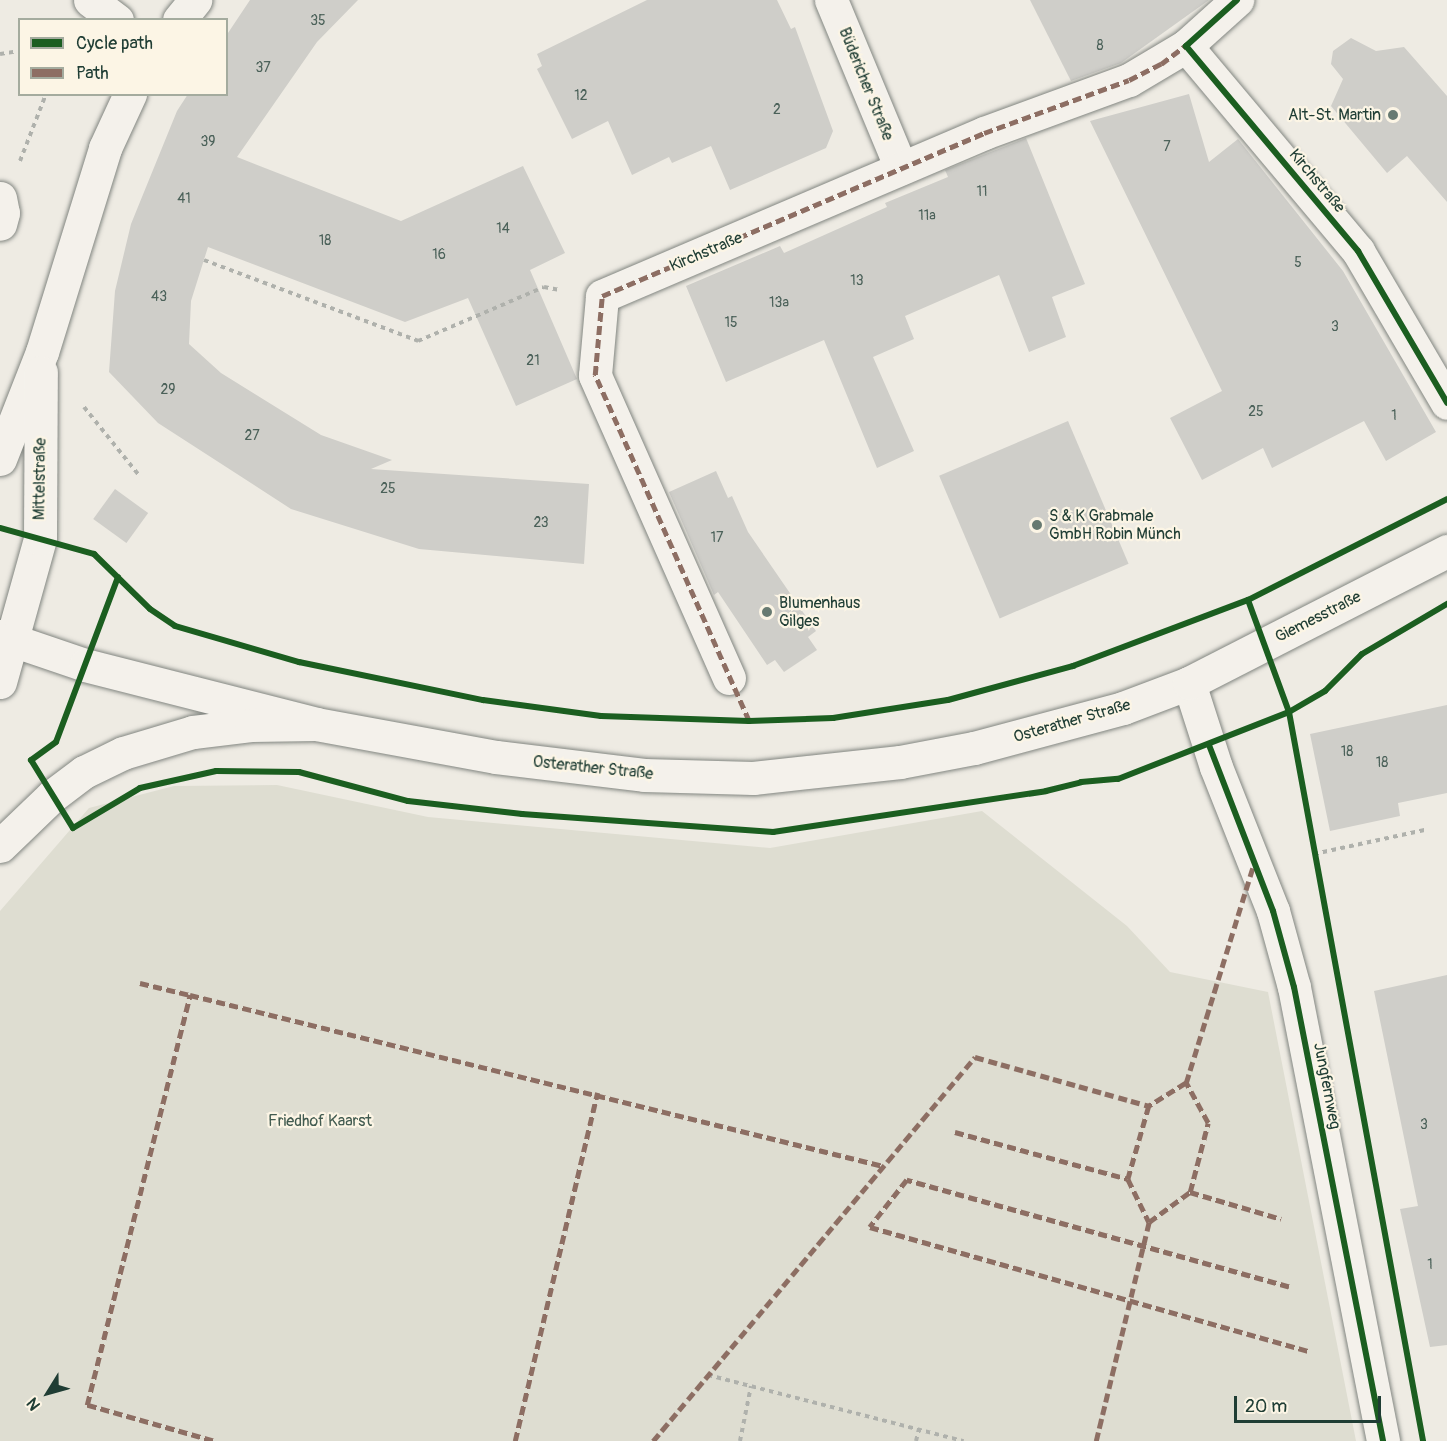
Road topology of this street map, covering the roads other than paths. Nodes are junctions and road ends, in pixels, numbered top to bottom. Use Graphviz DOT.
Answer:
graph roads {
  1 [pos="90,0"];
  2 [pos="195,0"];
  3 [pos="831,0"];
  4 [pos="1237,0"];
  5 [pos="114,18"];
  6 [pos="181,18"];
  7 [pos="1186,46"];
  8 [pos="128,96"];
  9 [pos="901,168"];
  10 [pos="42,352"];
  11 [pos="1447,401"];
  12 [pos="0,459"];
  13 [pos="1447,551"];
  14 [pos="6,638"];
  15 [pos="729,678"];
  16 [pos="0,682"];
  17 [pos="1189,683"];
  18 [pos="316,724"];
  19 [pos="0,846"];
  20 [pos="1383,1441"];
  1 -- 5 [label="main road"];
  2 -- 6 [label="main road"];
  3 -- 9 [label="main road, Büdericher Straße"];
  4 -- 7 [label="main road, Kirchstraße"];
  7 -- 9 [label="main road, Kirchstraße"];
  7 -- 11 [label="main road, Kirchstraße"];
  8 -- 10 [label="main road, Mittelstraße"];
  9 -- 15 [label="main road, Kirchstraße"];
  10 -- 12 [label="main road, Mittelstraße"];
  10 -- 14 [label="main road, Mittelstraße"];
  13 -- 17 [label="main road, Giemesstraße"];
  14 -- 16 [label="main road, Mittelstraße"];
  14 -- 18 [label="main road, Osterather Straße"];
  17 -- 18 [label="main road, Osterather Straße"];
  17 -- 20 [label="main road, Jungfernweg"];
  18 -- 19 [label="main road"];
}
